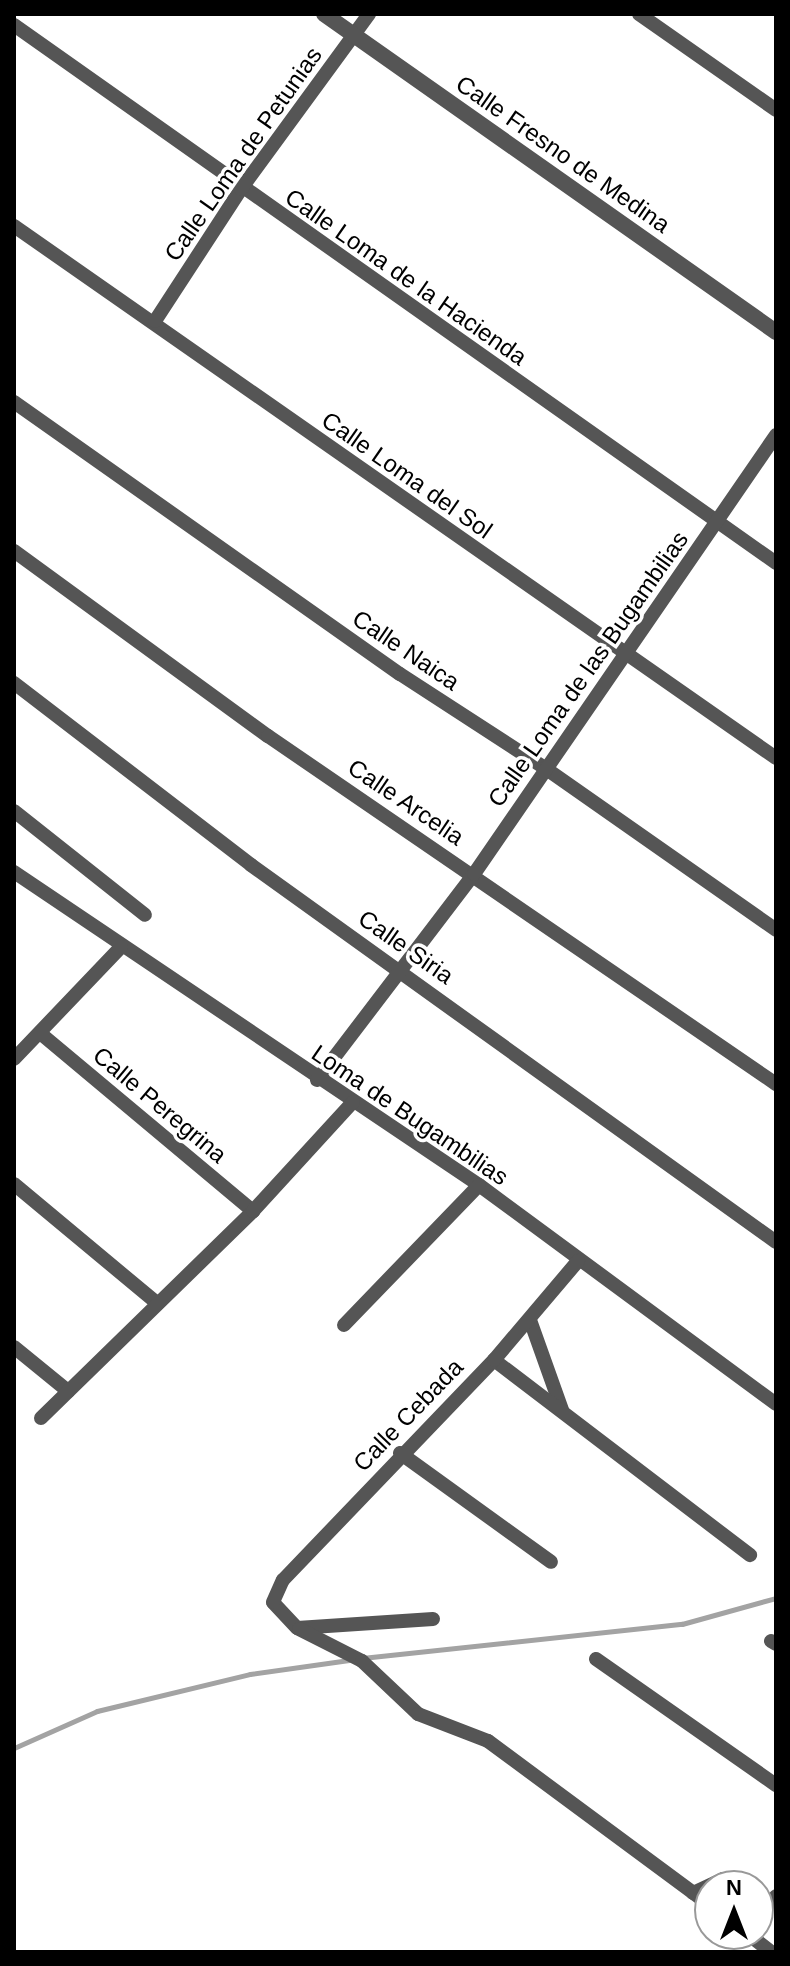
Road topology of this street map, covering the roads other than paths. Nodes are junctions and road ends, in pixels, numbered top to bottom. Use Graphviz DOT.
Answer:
graph roads {
  1 [pos="324,14"];
  2 [pos="369,14"];
  3 [pos="639,14"];
  4 [pos="14,25"];
  5 [pos="353,35"];
  6 [pos="776,110"];
  7 [pos="241,189"];
  8 [pos="14,226"];
  9 [pos="155,321"];
  10 [pos="776,332"];
  11 [pos="14,402"];
  12 [pos="776,435"];
  13 [pos="718,521"];
  14 [pos="14,551"];
  15 [pos="776,563"];
  16 [pos="624,654"];
  17 [pos="14,683"];
  18 [pos="776,758"];
  19 [pos="545,768"];
  20 [pos="14,811"];
  21 [pos="14,872"];
  22 [pos="474,874"];
  23 [pos="145,915"];
  24 [pos="776,930"];
  25 [pos="121,947"];
  26 [pos="404,971"];
  27 [pos="40,1033"];
  28 [pos="14,1059"];
  29 [pos="317,1080"];
  30 [pos="776,1084"];
  31 [pos="353,1102"];
  32 [pos="14,1184"];
  33 [pos="479,1185"];
  34 [pos="253,1211"];
  35 [pos="776,1242"];
  36 [pos="578,1261"];
  37 [pos="158,1304"];
  38 [pos="530,1320"];
  39 [pos="344,1325"];
  40 [pos="14,1347"];
  41 [pos="494,1360"];
  42 [pos="68,1391"];
  43 [pos="776,1404"];
  44 [pos="562,1410"];
  45 [pos="41,1418"];
  46 [pos="400,1453"];
  47 [pos="750,1555"];
  48 [pos="551,1562"];
  49 [pos="433,1619"];
  50 [pos="297,1628"];
  51 [pos="596,1659"];
  52 [pos="776,1785"];
  53 [pos="693,1893"];
  1 -- 5 [label="street, Calle Fresno de Medina"];
  2 -- 5 [label="street, Calle Loma de Petunias"];
  3 -- 6 [label="street"];
  4 -- 7 [label="street, Calle Loma de la Hacienda"];
  5 -- 7 [label="street, Calle Loma de Petunias"];
  5 -- 10 [label="street, Calle Fresno de Medina"];
  7 -- 9 [label="street, Calle Loma de Petunias"];
  7 -- 13 [label="street, Calle Loma de la Hacienda"];
  8 -- 9 [label="street, Calle Loma del Sol"];
  9 -- 16 [label="street, Calle Loma del Sol"];
  11 -- 19 [label="street, Calle Naica"];
  12 -- 13 [label="street, Calle Loma de las Bugambilias"];
  13 -- 15 [label="street, Calle Loma de la Hacienda"];
  13 -- 16 [label="street, Calle Loma de las Bugambilias"];
  14 -- 22 [label="street, Calle Arcelia"];
  16 -- 18 [label="street, Calle Loma del Sol"];
  16 -- 19 [label="street, Calle Loma de las Bugambilias"];
  17 -- 26 [label="street, Calle Siria"];
  19 -- 22 [label="street, Calle Loma de las Bugambilias"];
  19 -- 24 [label="street, Calle Naica"];
  20 -- 23 [label="street"];
  21 -- 25 [label="street, Loma de Bugambilias"];
  22 -- 26 [label="street, Calle Loma de las Bugambilias"];
  22 -- 30 [label="street, Calle Arcelia"];
  25 -- 27 [label="street"];
  25 -- 29 [label="street, Loma de Bugambilias"];
  26 -- 29 [label="street, Calle Loma de las Bugambilias"];
  26 -- 35 [label="street, Calle Siria"];
  27 -- 28 [label="street"];
  27 -- 34 [label="street, Calle Peregrina"];
  29 -- 31 [label="street, Loma de Bugambilias"];
  31 -- 33 [label="street, Loma de Bugambilias"];
  31 -- 34 [label="street"];
  32 -- 37 [label="street"];
  33 -- 36 [label="street, Loma de Bugambilias"];
  33 -- 39 [label="street"];
  34 -- 37 [label="street"];
  36 -- 38 [label="street, Calle Cebada"];
  36 -- 43 [label="street, Loma de Bugambilias"];
  37 -- 42 [label="street"];
  38 -- 41 [label="street, Calle Cebada"];
  38 -- 44 [label="street"];
  40 -- 42 [label="street"];
  41 -- 44 [label="street"];
  41 -- 46 [label="street, Calle Cebada"];
  42 -- 45 [label="street"];
  44 -- 47 [label="street"];
  46 -- 48 [label="street"];
  46 -- 50 [label="street, Calle Cebada"];
  49 -- 50 [label="street"];
  50 -- 53 [label="street"];
  51 -- 52 [label="street"];
}
